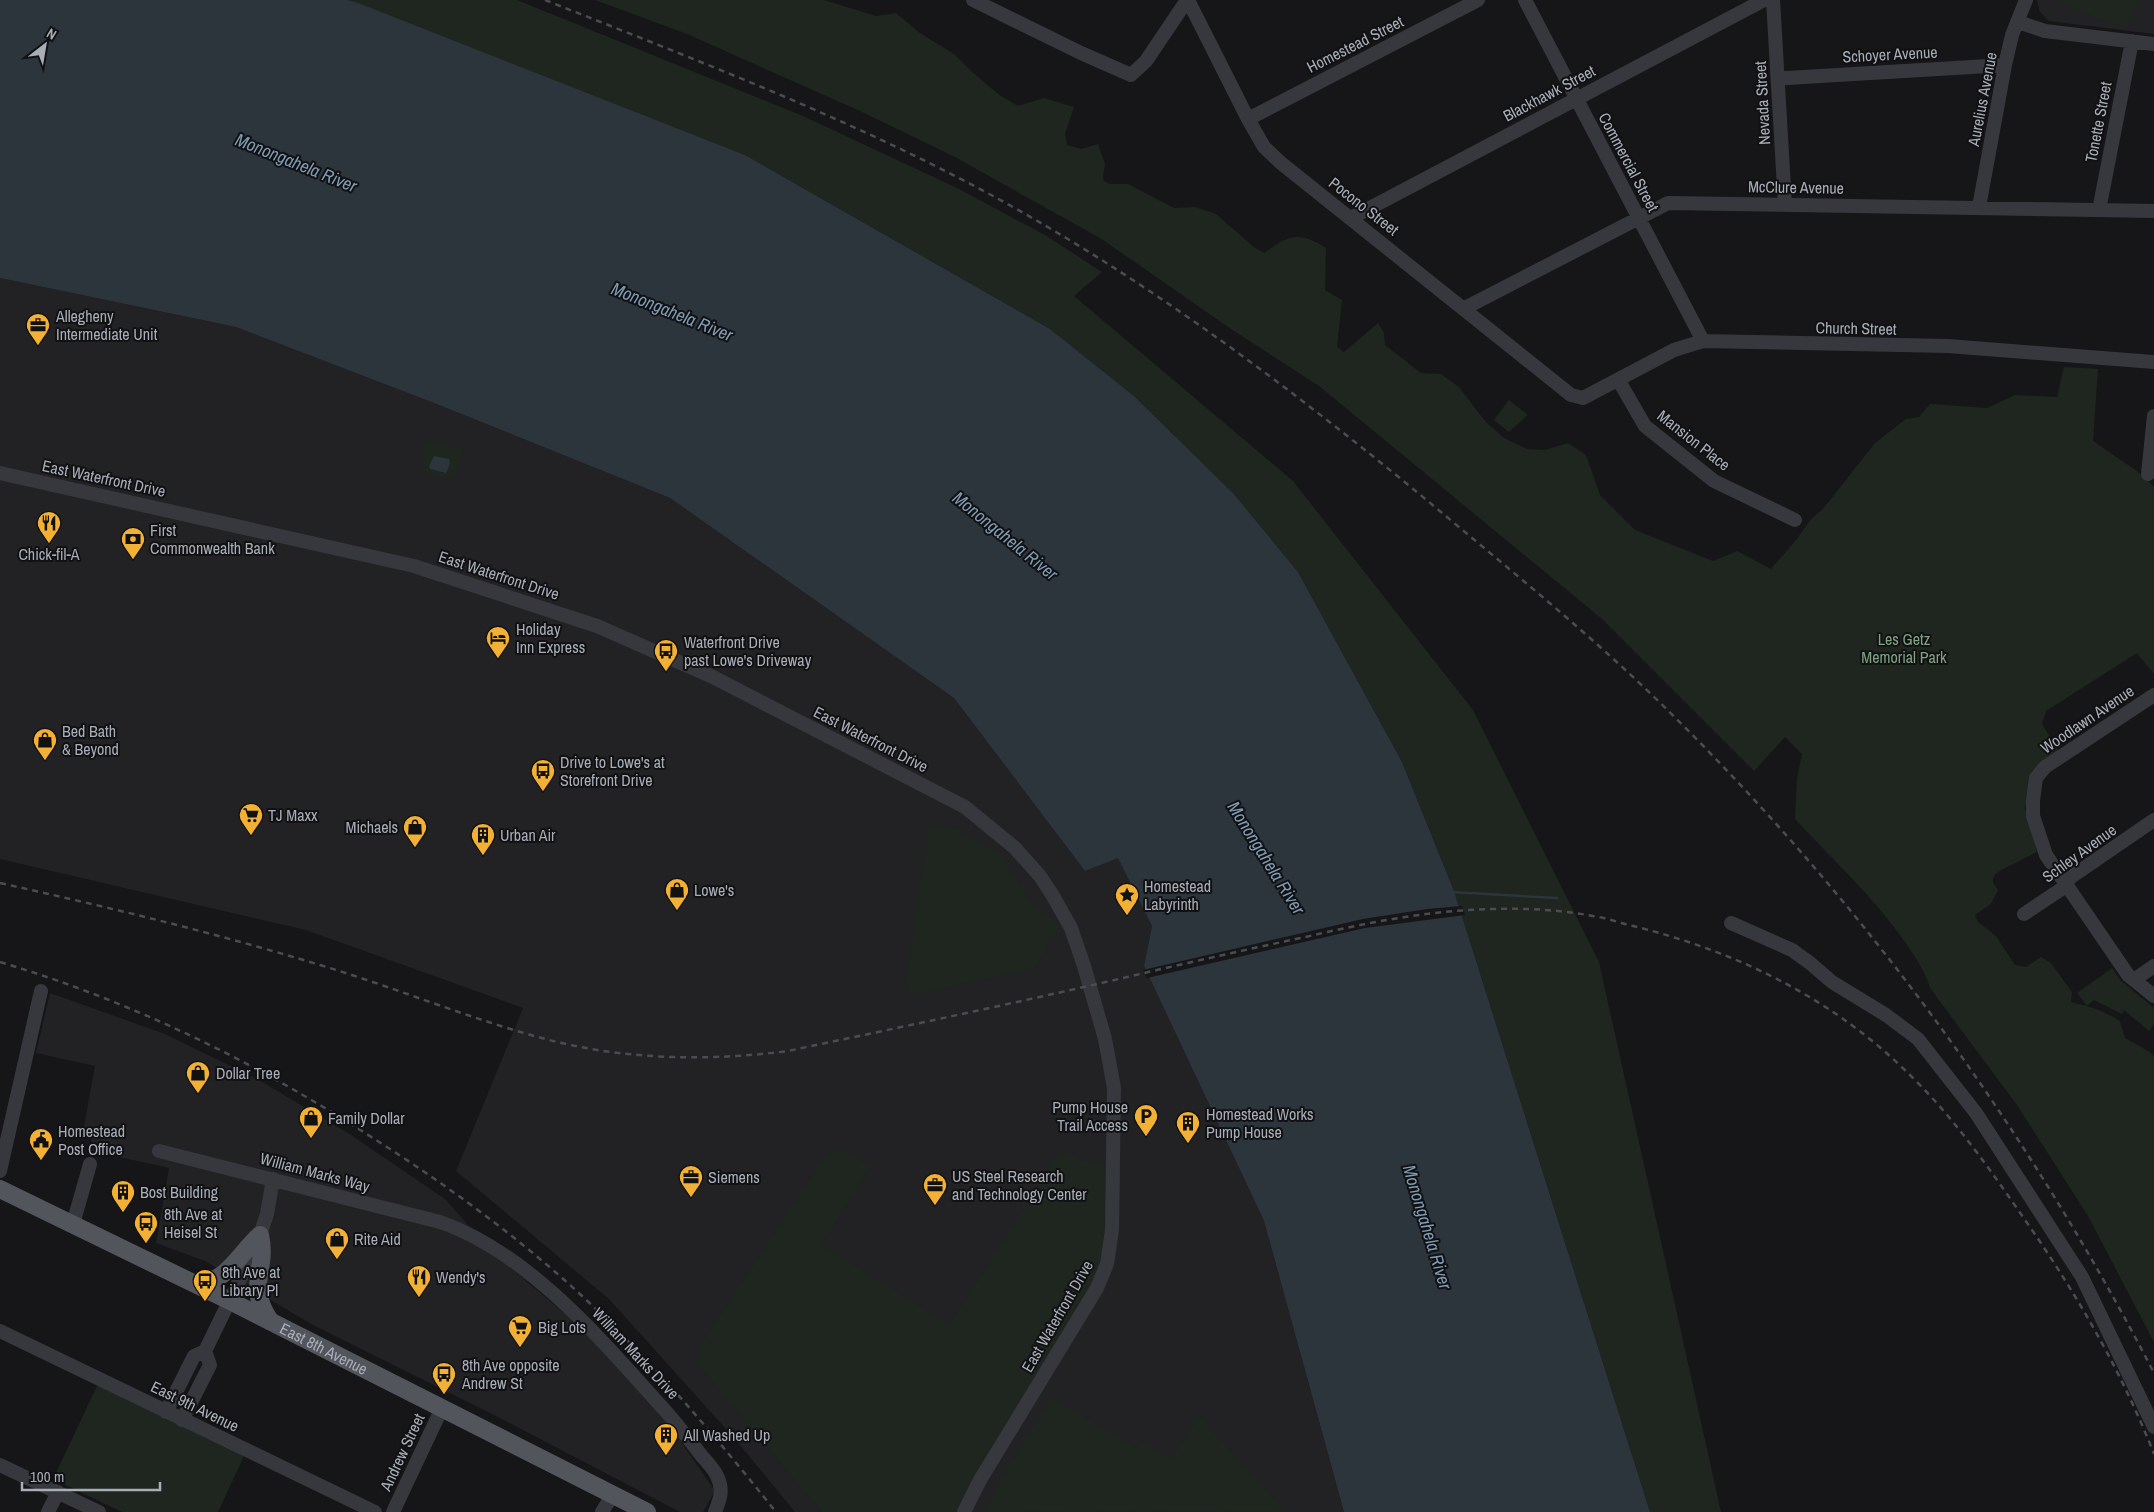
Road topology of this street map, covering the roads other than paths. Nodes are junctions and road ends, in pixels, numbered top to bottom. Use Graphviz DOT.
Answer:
graph roads {
  1 [pos="973,0"];
  2 [pos="1188,0"];
  3 [pos="1478,0"];
  4 [pos="1525,0"];
  5 [pos="1764,0"];
  6 [pos="1773,0"];
  7 [pos="2026,0"];
  8 [pos="2018,22"];
  9 [pos="2132,41"];
  10 [pos="2154,44"];
  11 [pos="2005,65"];
  12 [pos="1778,76"];
  13 [pos="1576,99"];
  14 [pos="1248,119"];
  15 [pos="1785,205"];
  16 [pos="1979,207"];
  17 [pos="2100,210"];
  18 [pos="2154,211"];
  19 [pos="1639,217"];
  20 [pos="1351,218"];
  21 [pos="1463,309"];
  22 [pos="1703,341"];
  23 [pos="2154,362"];
  24 [pos="1618,380"];
  25 [pos="1571,395"];
  26 [pos="2154,416"];
  27 [pos="3,474"];
  28 [pos="2148,474"];
  29 [pos="1795,520"];
  30 [pos="2154,695"];
  31 [pos="2154,820"];
  32 [pos="2065,883"];
  33 [pos="2024,914"];
  34 [pos="1731,923"];
  35 [pos="2154,966"];
  36 [pos="2134,980"];
  37 [pos="41,991"];
  38 [pos="2154,996"];
  39 [pos="5,1120"];
  40 [pos="159,1151"];
  41 [pos="90,1164"];
  42 [pos="0,1171"];
  43 [pos="274,1179"];
  44 [pos="0,1189"];
  45 [pos="73,1224"];
  46 [pos="460,1229"];
  47 [pos="260,1235"];
  48 [pos="196,1284"];
  49 [pos="230,1301"];
  50 [pos="270,1321"];
  51 [pos="0,1331"];
  52 [pos="205,1351"];
  53 [pos="442,1408"];
  54 [pos="166,1412"];
  55 [pos="182,1420"];
  56 [pos="2154,1427"];
  57 [pos="0,1465"];
  58 [pos="58,1492"];
  59 [pos="613,1494"];
  60 [pos="48,1512"];
  61 [pos="99,1512"];
  62 [pos="375,1512"];
  63 [pos="393,1512"];
  64 [pos="602,1512"];
  65 [pos="647,1512"];
  66 [pos="715,1512"];
  67 [pos="964,1512"];
  1 -- 2 [label="street"];
  2 -- 14 [label="street, Pocono Street"];
  3 -- 14 [label="street, Homestead Street"];
  4 -- 13 [label="street, Commercial Street"];
  5 -- 13 [label="street, Blackhawk Street"];
  6 -- 12 [label="street, Nevada Street"];
  7 -- 8 [label="street, Aurelius Avenue"];
  8 -- 9 [label="street"];
  8 -- 11 [label="street, Aurelius Avenue"];
  9 -- 10 [label="street"];
  9 -- 17 [label="street, Tonette Street"];
  11 -- 12 [label="street, Schoyer Avenue"];
  11 -- 16 [label="street, Aurelius Avenue"];
  12 -- 15 [label="street, Nevada Street"];
  13 -- 19 [label="street, Commercial Street"];
  13 -- 20 [label="street, Blackhawk Street"];
  14 -- 20 [label="street, Pocono Street"];
  15 -- 16 [label="street, McClure Avenue"];
  15 -- 19 [label="street, McClure Avenue"];
  16 -- 17 [label="street, McClure Avenue"];
  17 -- 18 [label="street, McClure Avenue"];
  19 -- 21 [label="street, McClure Avenue"];
  19 -- 22 [label="street, Commercial Street"];
  20 -- 21 [label="street, Pocono Street"];
  21 -- 25 [label="street, Pocono Street"];
  22 -- 23 [label="street, Church Street"];
  22 -- 24 [label="street, Church Street"];
  24 -- 25 [label="street, Church Street"];
  24 -- 29 [label="street, Mansion Place"];
  26 -- 28 [label="street"];
  27 -- 67 [label="street, East Waterfront Drive"];
  30 -- 32 [label="street, Woodlawn Avenue"];
  31 -- 32 [label="street, Schley Avenue"];
  32 -- 33 [label="street, Schley Avenue"];
  32 -- 36 [label="street, Woodlawn Avenue"];
  34 -- 56 [label="street"];
  35 -- 36 [label="street"];
  36 -- 38 [label="street, Woodlawn Avenue"];
  37 -- 39 [label="street"];
  39 -- 42 [label="street"];
  40 -- 43 [label="street, William Marks Way"];
  41 -- 45 [label="street"];
  43 -- 46 [label="street, William Marks Way"];
  43 -- 47 [label="street"];
  44 -- 45 [label="main road, East 8th Avenue"];
  45 -- 48 [label="main road, East 8th Avenue"];
  46 -- 66 [label="street, William Marks Drive"];
  47 -- 48 [label="main road"];
  47 -- 49 [label="street"];
  47 -- 50 [label="main road"];
  48 -- 49 [label="main road, East 8th Avenue"];
  49 -- 50 [label="main road, East 8th Avenue"];
  49 -- 52 [label="street"];
  50 -- 53 [label="main road, East 8th Avenue"];
  51 -- 54 [label="street, East 9th Avenue"];
  52 -- 54 [label="street"];
  52 -- 55 [label="street"];
  53 -- 59 [label="main road, East 8th Avenue"];
  53 -- 63 [label="street, Andrew Street"];
  54 -- 55 [label="street, East 9th Avenue"];
  55 -- 62 [label="street, East 9th Avenue"];
  57 -- 58 [label="street"];
  58 -- 60 [label="street"];
  58 -- 61 [label="street"];
  59 -- 64 [label="street"];
  59 -- 65 [label="main road, East 8th Avenue"];
}
